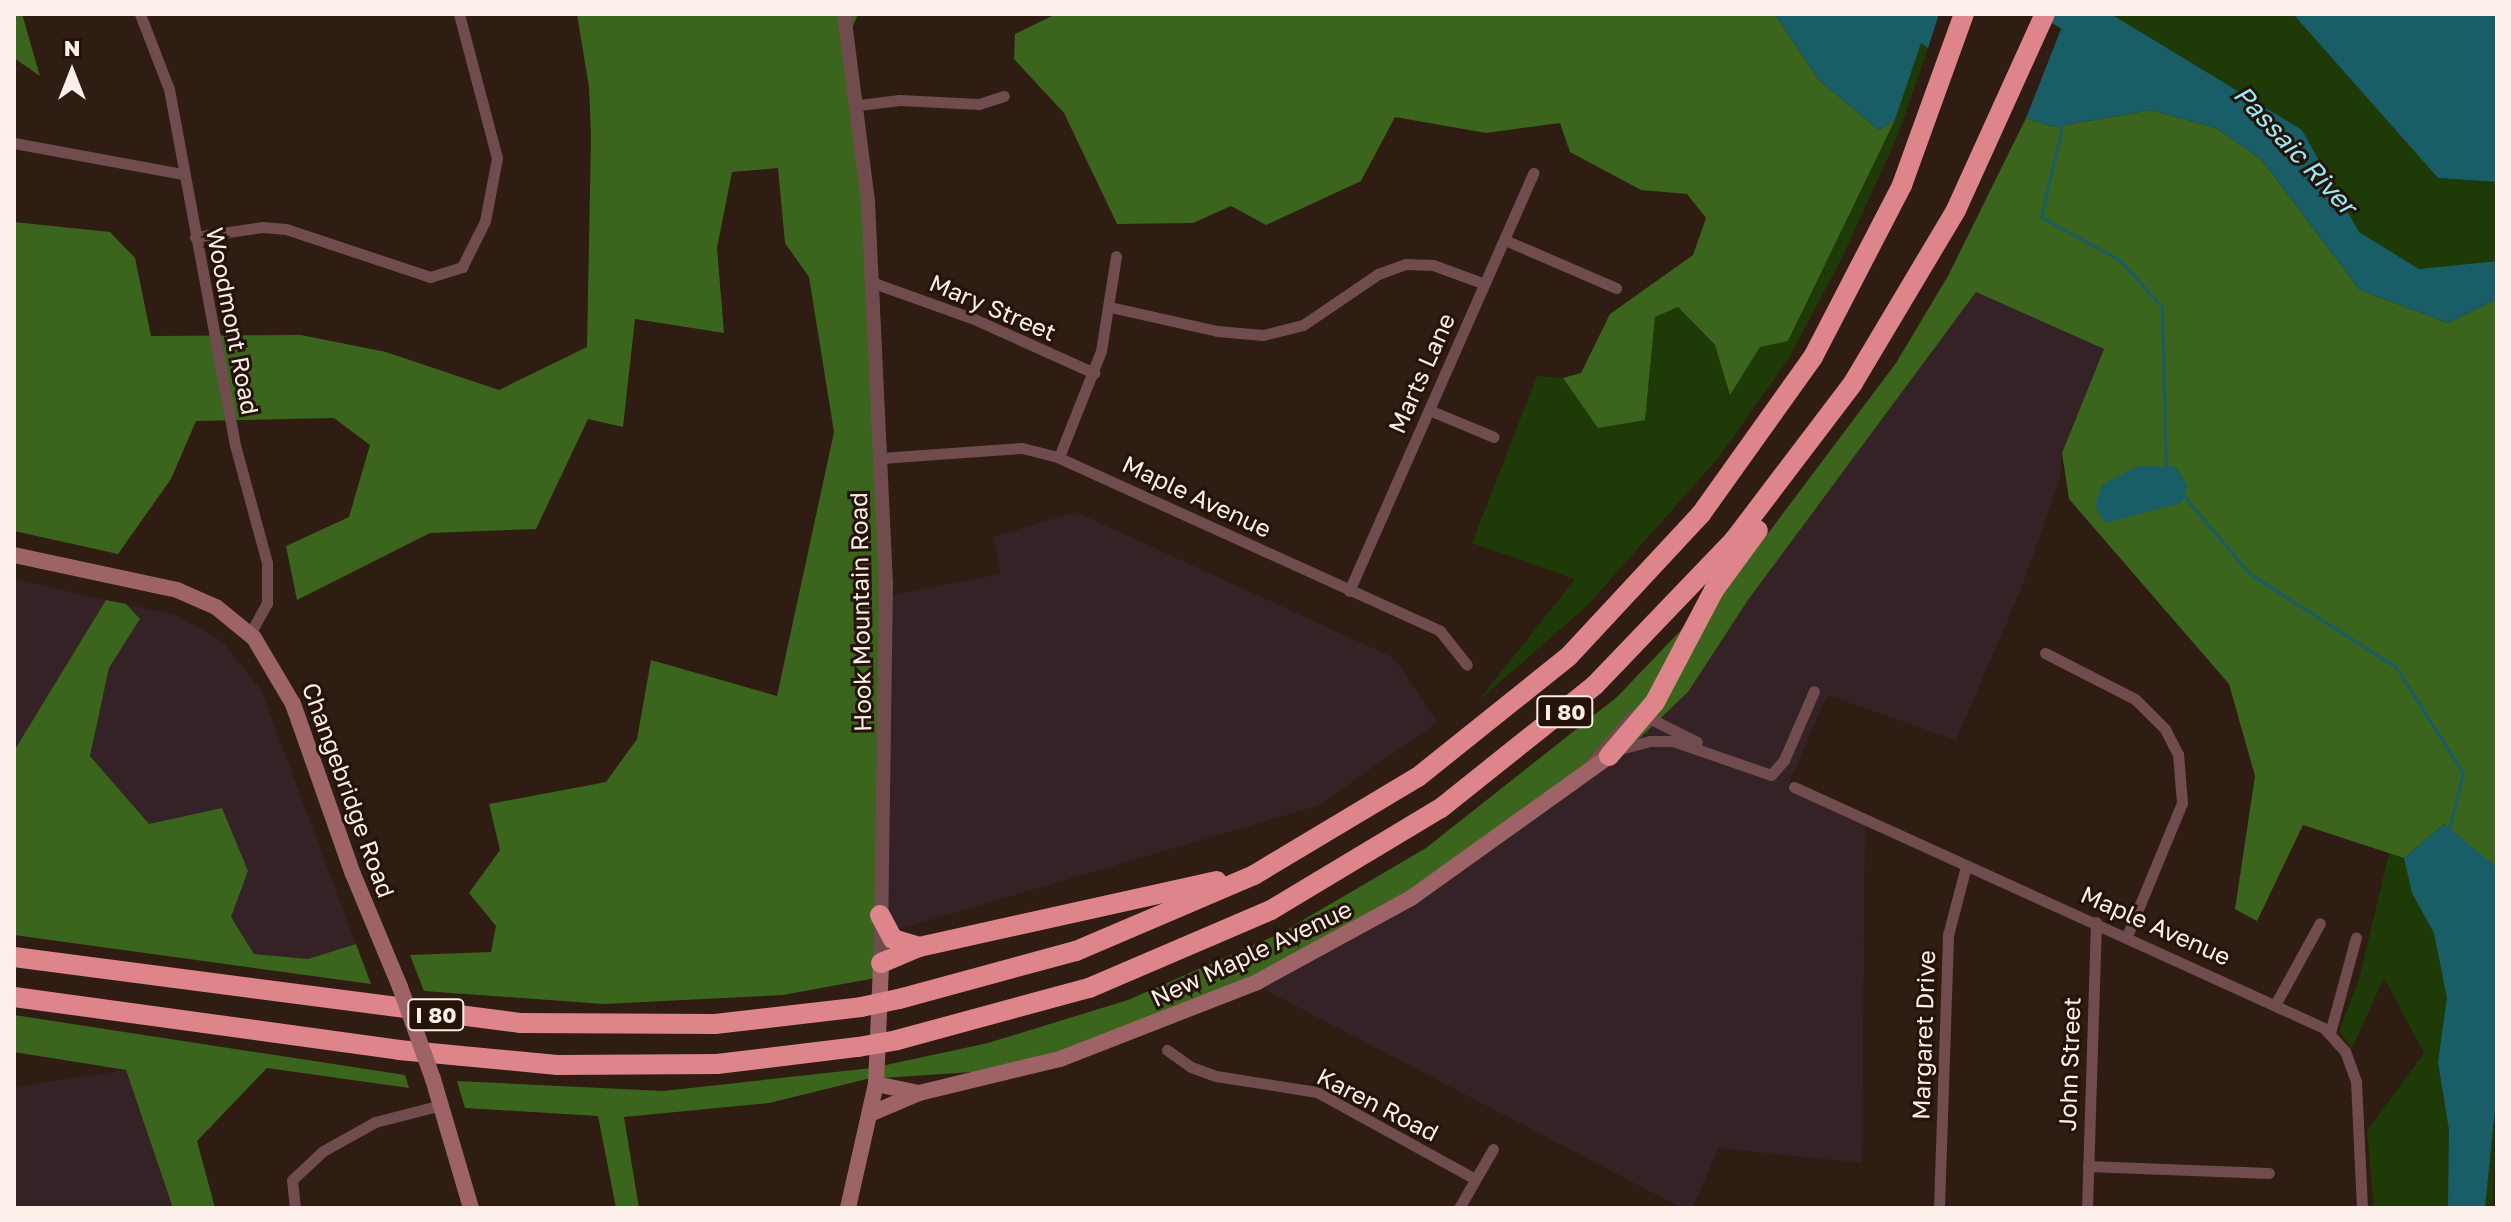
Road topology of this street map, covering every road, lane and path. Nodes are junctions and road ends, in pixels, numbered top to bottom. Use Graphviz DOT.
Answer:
graph roads {
  1 [pos="140,14"];
  2 [pos="459,14"];
  3 [pos="844,14"];
  4 [pos="1964,14"];
  5 [pos="2045,14"];
  6 [pos="1004,96"];
  7 [pos="859,105"];
  8 [pos="14,143"];
  9 [pos="1533,173"];
  10 [pos="183,174"];
  11 [pos="195,237"];
  12 [pos="1505,240"];
  13 [pos="1116,256"];
  14 [pos="874,283"];
  15 [pos="1485,284"];
  16 [pos="1616,288"];
  17 [pos="1110,307"];
  18 [pos="1094,373"];
  19 [pos="1853,383"];
  20 [pos="1429,410"];
  21 [pos="1494,437"];
  22 [pos="1059,457"];
  23 [pos="881,458"];
  24 [pos="14,555"];
  25 [pos="1349,591"];
  26 [pos="250,634"];
  27 [pos="2045,653"];
  28 [pos="1467,665"];
  29 [pos="1814,691"];
  30 [pos="1645,716"];
  31 [pos="1714,753"];
  32 [pos="1609,756"];
  33 [pos="1569,785"];
  34 [pos="1794,787"];
  35 [pos="1321,839"];
  36 [pos="1966,866"];
  37 [pos="880,915"];
  38 [pos="2096,922"];
  39 [pos="2320,923"];
  40 [pos="2127,936"];
  41 [pos="2356,937"];
  42 [pos="919,947"];
  43 [pos="14,957"];
  44 [pos="881,963"];
  45 [pos="14,997"];
  46 [pos="2276,1003"];
  47 [pos="2330,1033"];
  48 [pos="1167,1050"];
  49 [pos="876,1084"];
  50 [pos="919,1093"];
  51 [pos="441,1105"];
  52 [pos="870,1114"];
  53 [pos="1493,1149"];
  54 [pos="2088,1166"];
  55 [pos="2269,1173"];
  56 [pos="1475,1179"];
  57 [pos="851,1203"];
  58 [pos="295,1208"];
  59 [pos="471,1208"];
  60 [pos="840,1208"];
  61 [pos="1459,1208"];
  62 [pos="1939,1208"];
  63 [pos="2087,1208"];
  64 [pos="2362,1208"];
  1 -- 10 [label="street, Woodmont Road"];
  2 -- 11 [label="street"];
  3 -- 7 [label="street, Hook Mountain Road"];
  4 -- 35 [label="highway, I 80"];
  5 -- 19 [label="highway, I 80"];
  6 -- 7 [label="street"];
  7 -- 14 [label="street, Hook Mountain Road"];
  8 -- 10 [label="street"];
  9 -- 12 [label="street, Marts Lane"];
  10 -- 11 [label="street, Woodmont Road"];
  11 -- 26 [label="street, Woodmont Road"];
  12 -- 15 [label="street, Marts Lane"];
  12 -- 16 [label="street"];
  13 -- 17 [label="street"];
  14 -- 18 [label="street, Mary Street"];
  14 -- 23 [label="street, Hook Mountain Road"];
  15 -- 17 [label="street"];
  15 -- 20 [label="street, Marts Lane"];
  17 -- 18 [label="street"];
  18 -- 22 [label="street"];
  19 -- 30 [label="highway"];
  19 -- 45 [label="highway, I 80, bridge"];
  20 -- 21 [label="street"];
  20 -- 25 [label="street, Marts Lane"];
  22 -- 23 [label="street, Maple Avenue"];
  22 -- 25 [label="street, Maple Avenue"];
  23 -- 37 [label="street, Hook Mountain Road"];
  24 -- 26 [label="main road, Changebridge Road"];
  25 -- 28 [label="street, Maple Avenue"];
  26 -- 51 [label="main road, Changebridge Road, bridge"];
  27 -- 40 [label="street"];
  29 -- 31 [label="street"];
  30 -- 31 [label="street"];
  30 -- 32 [label="highway"];
  30 -- 33 [label="street, New Maple Avenue"];
  31 -- 32 [label="street"];
  32 -- 33 [label="main road, New Maple Avenue"];
  33 -- 50 [label="main road, New Maple Avenue"];
  34 -- 36 [label="street, Maple Avenue"];
  35 -- 42 [label="highway"];
  35 -- 43 [label="highway, I 80, bridge"];
  36 -- 38 [label="street, Maple Avenue"];
  36 -- 62 [label="street, Margaret Drive"];
  37 -- 42 [label="highway"];
  37 -- 44 [label="street, Hook Mountain Road"];
  38 -- 40 [label="street, Maple Avenue"];
  38 -- 54 [label="street, John Street"];
  39 -- 46 [label="street"];
  40 -- 46 [label="street, Maple Avenue"];
  41 -- 47 [label="street"];
  42 -- 44 [label="highway"];
  44 -- 49 [label="main road, Hook Mountain Road"];
  46 -- 47 [label="street, Maple Avenue"];
  47 -- 64 [label="street, Maple Avenue"];
  48 -- 56 [label="street, Karen Road"];
  49 -- 50 [label="main road, New Maple Avenue"];
  49 -- 52 [label="main road, Hook Mountain Road"];
  50 -- 52 [label="main road, New Maple Avenue"];
  51 -- 58 [label="street"];
  51 -- 59 [label="main road, Changebridge Road"];
  52 -- 57 [label="main road, Hook Mountain Road"];
  53 -- 56 [label="street"];
  54 -- 55 [label="street"];
  54 -- 63 [label="street, John Street"];
  56 -- 61 [label="street"];
  57 -- 60 [label="main road"];
}
